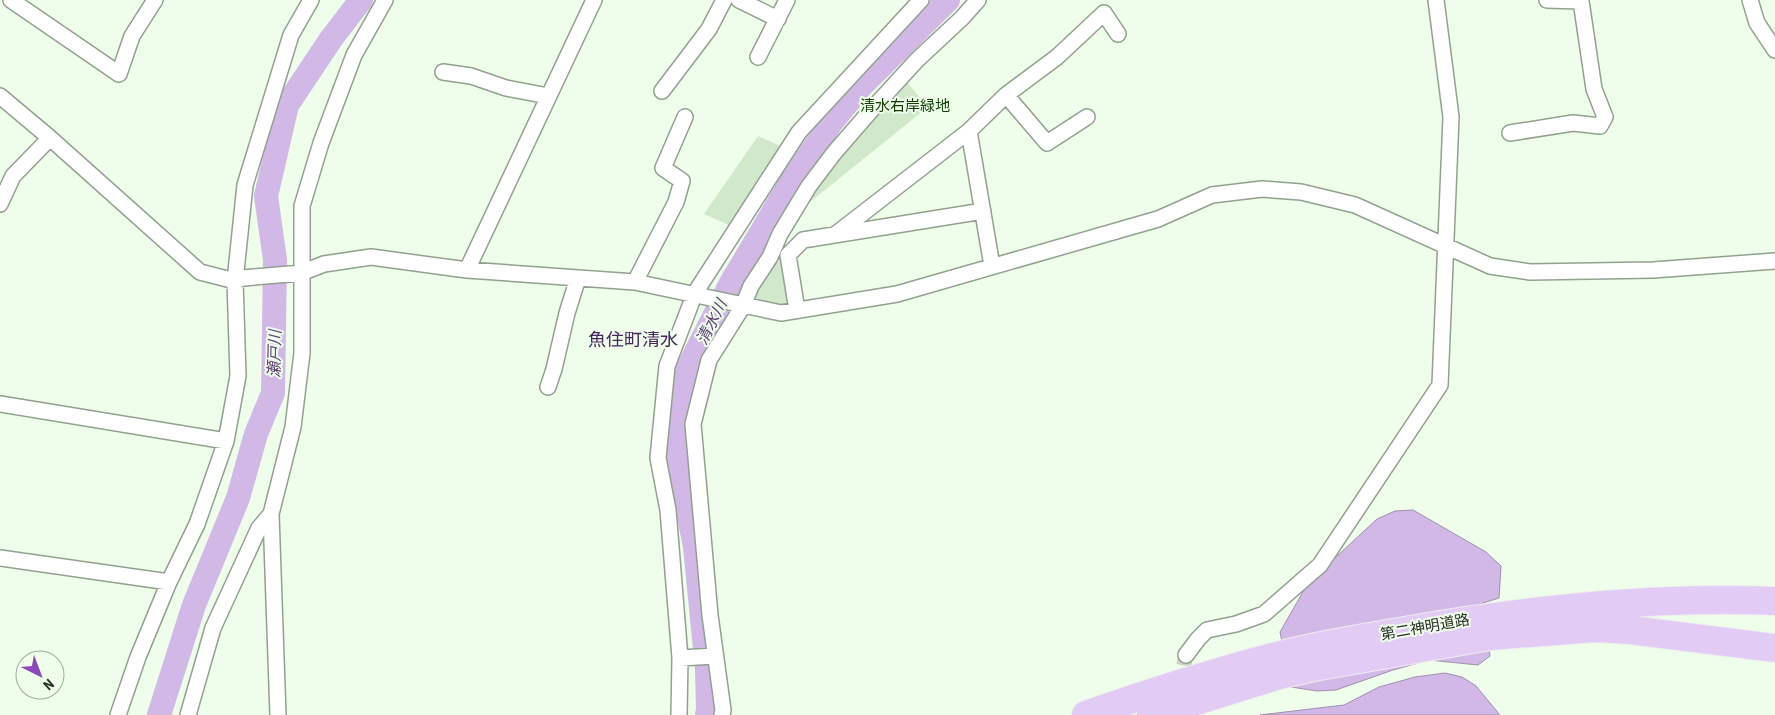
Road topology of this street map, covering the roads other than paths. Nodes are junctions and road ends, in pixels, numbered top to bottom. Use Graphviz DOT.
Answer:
graph roads {
  1 [pos="11,0"];
  2 [pos="155,0"];
  3 [pos="311,0"];
  4 [pos="385,0"];
  5 [pos="594,0"];
  6 [pos="724,0"];
  7 [pos="739,0"];
  8 [pos="787,0"];
  9 [pos="921,0"];
  10 [pos="978,0"];
  11 [pos="1436,0"];
  12 [pos="1547,0"];
  13 [pos="1750,0"];
  14 [pos="778,19"];
  15 [pos="1118,34"];
  16 [pos="1775,50"];
  17 [pos="758,57"];
  18 [pos="443,72"];
  19 [pos="662,91"];
  20 [pos="1006,95"];
  21 [pos="0,96"];
  22 [pos="548,96"];
  23 [pos="685,117"];
  24 [pos="1087,117"];
  25 [pos="969,131"];
  26 [pos="1510,133"];
  27 [pos="50,138"];
  28 [pos="0,204"];
  29 [pos="983,211"];
  30 [pos="836,234"];
  31 [pos="1447,247"];
  32 [pos="1775,261"];
  33 [pos="992,266"];
  34 [pos="468,270"];
  35 [pos="297,273"];
  36 [pos="578,278"];
  37 [pos="239,279"];
  38 [pos="636,282"];
  39 [pos="696,293"];
  40 [pos="743,306"];
  41 [pos="797,310"];
  42 [pos="548,386"];
  43 [pos="0,404"];
  44 [pos="226,441"];
  45 [pos="272,514"];
  46 [pos="0,558"];
  47 [pos="169,582"];
  48 [pos="1775,601"];
  49 [pos="1490,626"];
  50 [pos="1775,648"];
  51 [pos="1186,655"];
  52 [pos="715,656"];
  53 [pos="680,658"];
  54 [pos="1281,665"];
  55 [pos="724,713"];
  56 [pos="118,715"];
  57 [pos="188,715"];
  58 [pos="278,715"];
  59 [pos="679,715"];
  60 [pos="1086,715"];
  61 [pos="1150,715"];
  1 -- 2 [label="street"];
  3 -- 37 [label="street"];
  4 -- 35 [label="street"];
  5 -- 22 [label="street"];
  6 -- 19 [label="street"];
  7 -- 14 [label="street"];
  8 -- 14 [label="street"];
  9 -- 39 [label="street"];
  10 -- 40 [label="street"];
  11 -- 31 [label="street"];
  12 -- 26 [label="street"];
  13 -- 16 [label="street"];
  14 -- 17 [label="street"];
  15 -- 20 [label="street"];
  18 -- 22 [label="street"];
  20 -- 24 [label="street"];
  20 -- 25 [label="street"];
  21 -- 27 [label="street"];
  22 -- 34 [label="street"];
  23 -- 38 [label="street"];
  25 -- 29 [label="street"];
  25 -- 30 [label="street"];
  27 -- 28 [label="street"];
  27 -- 37 [label="street"];
  29 -- 30 [label="street"];
  29 -- 33 [label="street"];
  30 -- 41 [label="street"];
  31 -- 32 [label="street"];
  31 -- 33 [label="street"];
  31 -- 51 [label="street"];
  33 -- 41 [label="street"];
  34 -- 35 [label="street"];
  34 -- 36 [label="street"];
  35 -- 37 [label="street"];
  35 -- 45 [label="street"];
  36 -- 38 [label="street"];
  36 -- 42 [label="street"];
  37 -- 44 [label="street"];
  38 -- 39 [label="street"];
  39 -- 40 [label="street"];
  39 -- 53 [label="street"];
  40 -- 41 [label="street"];
  40 -- 52 [label="street"];
  43 -- 44 [label="street"];
  44 -- 47 [label="street"];
  45 -- 57 [label="street"];
  45 -- 58 [label="street"];
  46 -- 47 [label="street"];
  47 -- 56 [label="street"];
  48 -- 49 [label="highway, 第二神明道路"];
  49 -- 50 [label="highway, 第二神明道路"];
  49 -- 54 [label="highway, 第二神明道路"];
  52 -- 53 [label="street"];
  52 -- 55 [label="street"];
  53 -- 59 [label="street"];
  54 -- 60 [label="highway, 第二神明道路"];
  54 -- 61 [label="highway, 第二神明道路"];
}
